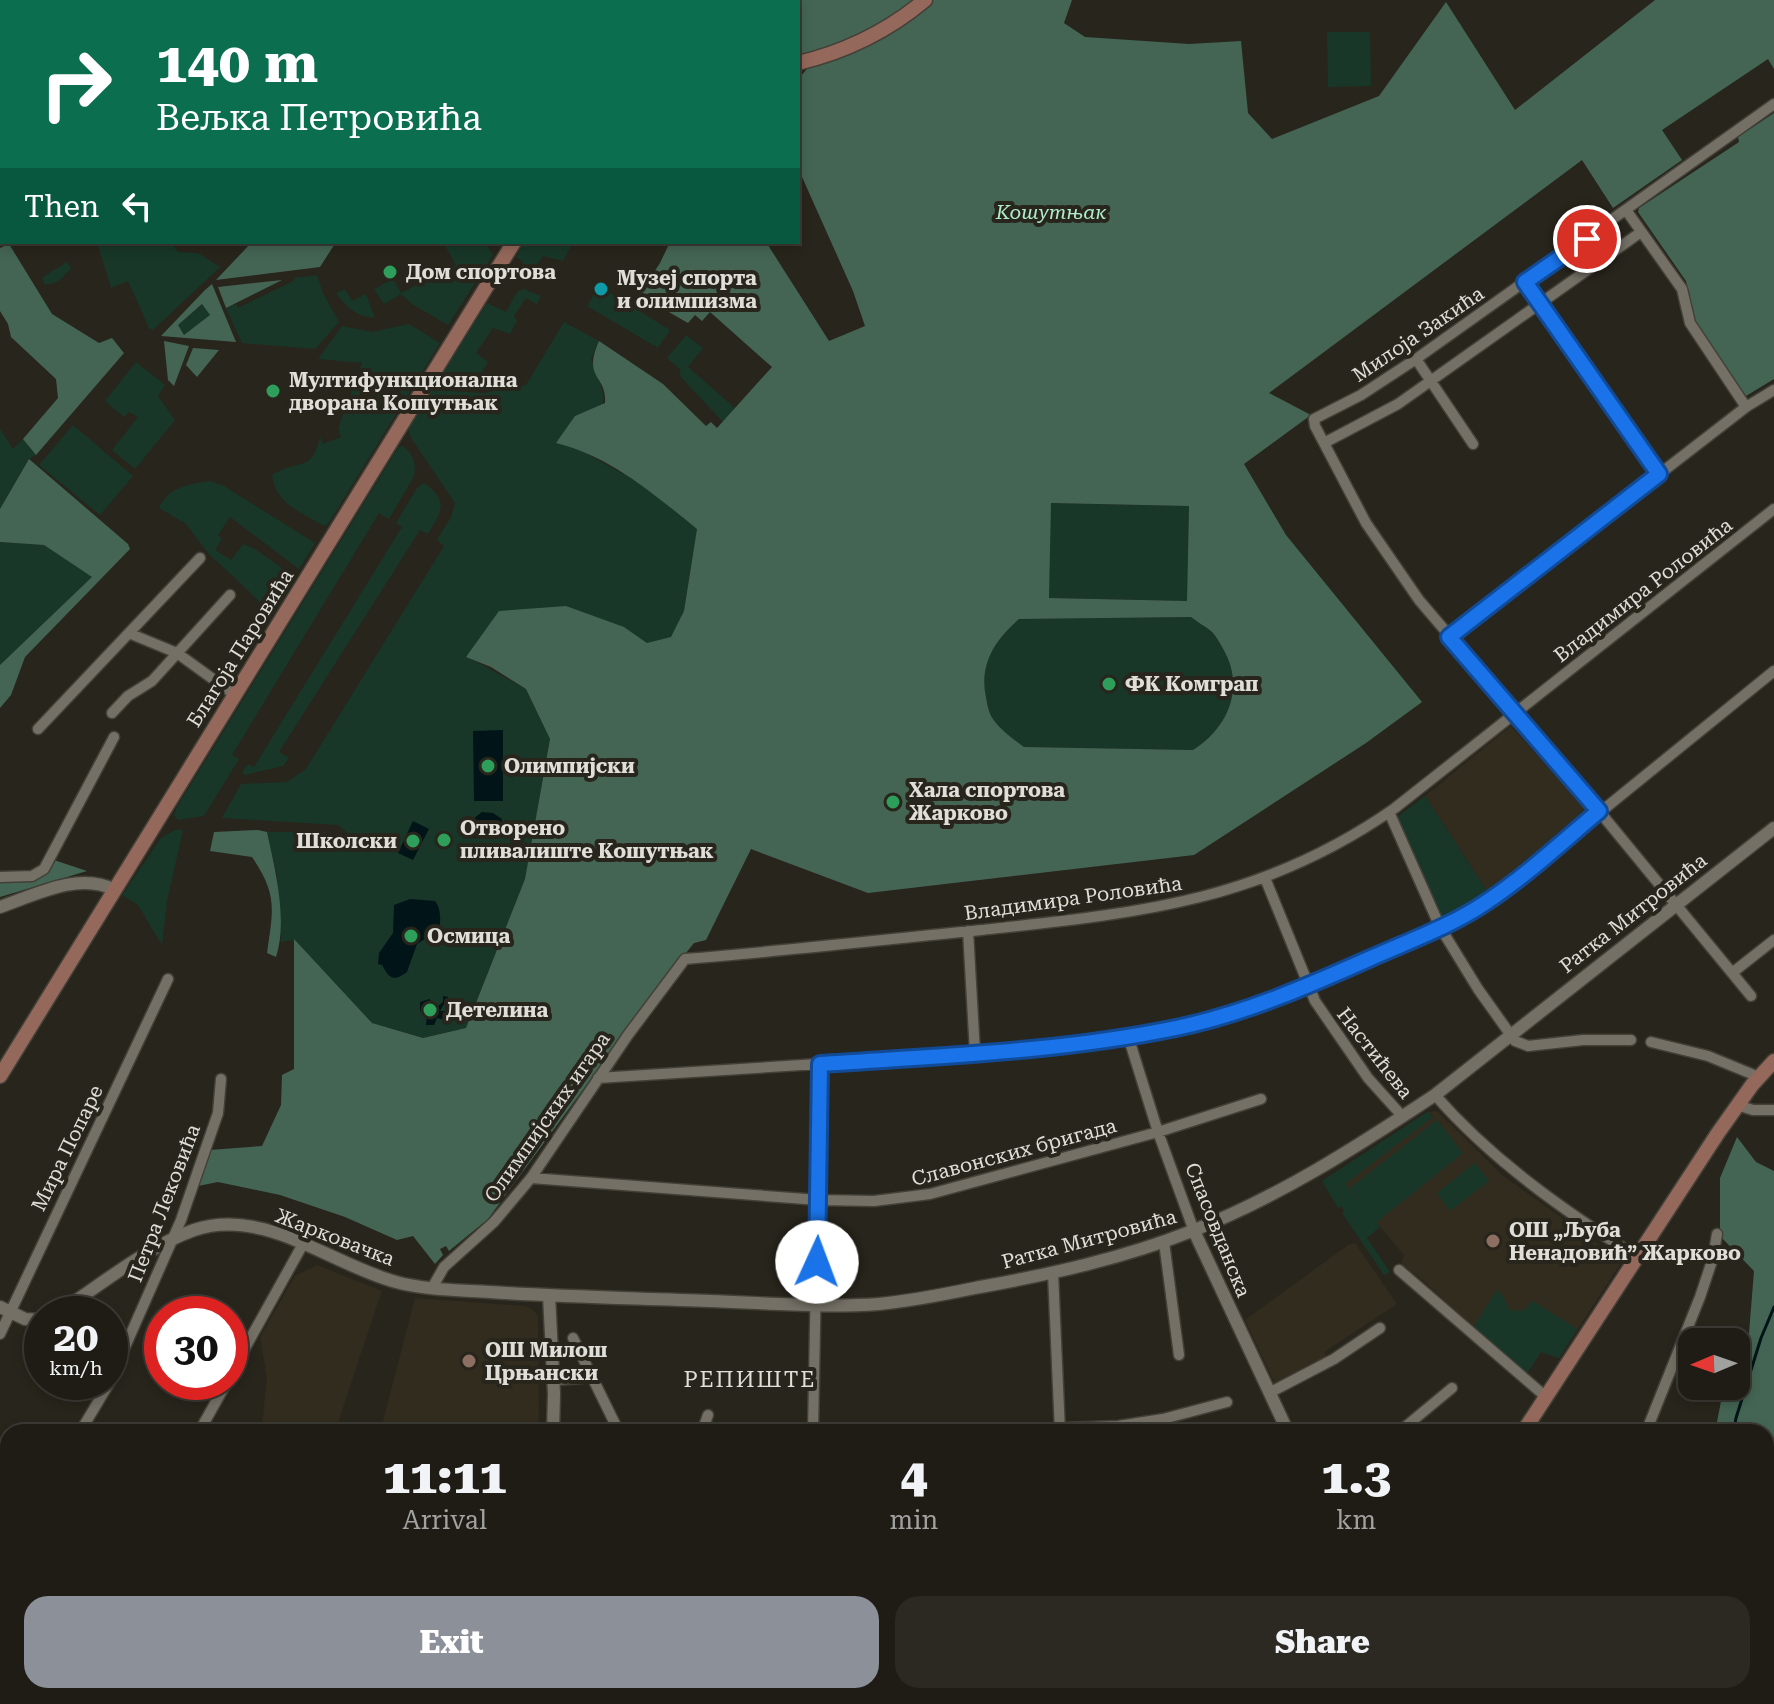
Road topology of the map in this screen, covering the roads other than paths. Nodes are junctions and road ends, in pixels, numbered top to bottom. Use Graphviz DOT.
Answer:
graph roads {
  1 [pos="925,0"];
  2 [pos="800,62"];
  3 [pos="1774,104"];
  4 [pos="1626,210"];
  5 [pos="1641,232"];
  6 [pos="513,244"];
  7 [pos="1525,282"];
  8 [pos="1541,305"];
  9 [pos="1416,359"];
  10 [pos="1431,381"];
  11 [pos="1774,390"];
  12 [pos="1746,407"];
  13 [pos="1324,443"];
  14 [pos="1473,444"];
  15 [pos="1659,474"];
  16 [pos="1774,509"];
  17 [pos="200,558"];
  18 [pos="230,595"];
  19 [pos="131,634"];
  20 [pos="1449,637"];
  21 [pos="177,653"];
  22 [pos="1774,671"];
  23 [pos="235,695"];
  24 [pos="112,713"];
  25 [pos="1515,714"];
  26 [pos="38,729"];
  27 [pos="114,737"];
  28 [pos="1599,811"];
  29 [pos="1389,812"];
  30 [pos="1774,828"];
  31 [pos="0,877"];
  32 [pos="1265,878"];
  33 [pos="115,890"];
  34 [pos="1676,905"];
  35 [pos="0,907"];
  36 [pos="1440,927"];
  37 [pos="968,931"];
  38 [pos="1774,940"];
  39 [pos="685,959"];
  40 [pos="1732,973"];
  41 [pos="168,979"];
  42 [pos="1307,987"];
  43 [pos="1751,996"];
  44 [pos="1510,1035"];
  45 [pos="1128,1036"];
  46 [pos="1631,1040"];
  47 [pos="1651,1042"];
  48 [pos="975,1053"];
  49 [pos="1774,1061"];
  50 [pos="820,1064"];
  51 [pos="0,1076"];
  52 [pos="1759,1077"];
  53 [pos="598,1078"];
  54 [pos="221,1079"];
  55 [pos="1435,1095"];
  56 [pos="1261,1099"];
  57 [pos="1737,1105"];
  58 [pos="1774,1110"];
  59 [pos="1403,1117"];
  60 [pos="1158,1132"];
  61 [pos="531,1178"];
  62 [pos="819,1200"];
  63 [pos="1194,1231"];
  64 [pos="1717,1234"];
  65 [pos="173,1240"];
  66 [pos="1164,1242"];
  67 [pos="303,1244"];
  68 [pos="1636,1256"];
  69 [pos="1399,1270"];
  70 [pos="1053,1273"];
  71 [pos="432,1288"];
  72 [pos="549,1295"];
  73 [pos="84,1296"];
  74 [pos="816,1306"];
  75 [pos="5,1310"];
  76 [pos="24,1319"];
  77 [pos="1380,1328"];
  78 [pos="0,1334"];
  79 [pos="573,1338"];
  80 [pos="128,1341"];
  81 [pos="248,1343"];
  82 [pos="1179,1355"];
  83 [pos="591,1374"];
  84 [pos="554,1380"];
  85 [pos="1452,1388"];
  86 [pos="1269,1393"];
  87 [pos="1546,1397"];
  88 [pos="99,1400"];
  89 [pos="217,1400"];
  90 [pos="1227,1402"];
  91 [pos="708,1415"];
  92 [pos="85,1424"];
  93 [pos="203,1424"];
  94 [pos="553,1424"];
  95 [pos="615,1424"];
  96 [pos="705,1424"];
  97 [pos="813,1424"];
  98 [pos="1060,1424"];
  99 [pos="1128,1424"];
  100 [pos="1284,1424"];
  101 [pos="1409,1424"];
  102 [pos="1528,1424"];
  103 [pos="1649,1424"];
  1 -- 2 [label="main road"];
  3 -- 4 [label="street, Милоја Закића"];
  4 -- 5 [label="street"];
  4 -- 7 [label="street, Милоја Закића"];
  5 -- 8 [label="street"];
  5 -- 12 [label="street"];
  6 -- 23 [label="main road, Благоја Паровића"];
  7 -- 8 [label="street"];
  7 -- 9 [label="street, Милоја Закића"];
  8 -- 10 [label="street"];
  8 -- 15 [label="street"];
  9 -- 10 [label="street"];
  9 -- 13 [label="street, Милоја Закића"];
  10 -- 13 [label="street"];
  10 -- 14 [label="street"];
  11 -- 12 [label="street"];
  12 -- 15 [label="street"];
  13 -- 20 [label="street"];
  15 -- 20 [label="street"];
  16 -- 25 [label="street, Владимира Роловића"];
  17 -- 19 [label="street"];
  18 -- 21 [label="street, Благоја Паровића"];
  19 -- 21 [label="street"];
  19 -- 26 [label="street"];
  20 -- 25 [label="street"];
  21 -- 23 [label="street"];
  21 -- 24 [label="street, Благоја Паровића"];
  22 -- 28 [label="street"];
  23 -- 33 [label="main road, Благоја Паровића"];
  25 -- 28 [label="street"];
  25 -- 29 [label="street, Владимира Роловића"];
  27 -- 31 [label="street"];
  28 -- 34 [label="street"];
  28 -- 36 [label="street"];
  29 -- 32 [label="street, Владимира Роловића"];
  29 -- 36 [label="street"];
  30 -- 34 [label="street, Ратка Митровића"];
  32 -- 37 [label="street, Владимира Роловића"];
  32 -- 42 [label="street, Настићева"];
  33 -- 35 [label="street"];
  33 -- 51 [label="main road, Благоја Паровића"];
  34 -- 40 [label="street"];
  34 -- 44 [label="street, Ратка Митровића"];
  36 -- 42 [label="street"];
  36 -- 44 [label="street"];
  37 -- 39 [label="street, Владимира Роловића"];
  37 -- 48 [label="street"];
  38 -- 40 [label="street"];
  39 -- 53 [label="street, Олимпијских игара"];
  40 -- 43 [label="street"];
  41 -- 75 [label="street, Мира Попаре"];
  42 -- 45 [label="street"];
  42 -- 59 [label="street, Настићева"];
  44 -- 46 [label="street"];
  44 -- 55 [label="street, Ратка Митровића"];
  45 -- 48 [label="street"];
  45 -- 60 [label="street, Спасовданска"];
  47 -- 52 [label="street"];
  48 -- 50 [label="street"];
  49 -- 52 [label="main road"];
  50 -- 53 [label="street"];
  50 -- 62 [label="street"];
  52 -- 57 [label="main road"];
  53 -- 61 [label="street, Олимпијских игара"];
  54 -- 65 [label="street, Петра Лековића"];
  55 -- 59 [label="street, Ратка Митровића"];
  55 -- 68 [label="street, Настићева"];
  56 -- 60 [label="street, Славонских бригада"];
  57 -- 58 [label="street"];
  57 -- 68 [label="main road"];
  59 -- 63 [label="street, Ратка Митровића"];
  60 -- 62 [label="street, Славонских бригада"];
  60 -- 63 [label="street, Спасовданска"];
  61 -- 62 [label="street, Славонских бригада"];
  61 -- 71 [label="street, Олимпијских игара"];
  62 -- 74 [label="street"];
  63 -- 66 [label="street, Ратка Митровића"];
  63 -- 86 [label="street, Спасовданска"];
  64 -- 103 [label="street"];
  65 -- 67 [label="street, Жарковачка"];
  65 -- 73 [label="street, Жарковачка"];
  65 -- 80 [label="street, Петра Лековића"];
  66 -- 70 [label="street, Ратка Митровића"];
  66 -- 82 [label="street"];
  67 -- 71 [label="street, Жарковачка"];
  67 -- 81 [label="street"];
  68 -- 87 [label="main road"];
  69 -- 87 [label="street"];
  70 -- 74 [label="street, Ратка Митровића"];
  70 -- 98 [label="street"];
  71 -- 72 [label="street, Ратка Митровића"];
  72 -- 74 [label="street, Ратка Митровића"];
  72 -- 84 [label="street"];
  74 -- 97 [label="street"];
  75 -- 76 [label="street"];
  75 -- 78 [label="street, Мира Попаре"];
  77 -- 86 [label="street"];
  79 -- 83 [label="street"];
  83 -- 84 [label="street"];
  83 -- 95 [label="street"];
  84 -- 94 [label="street"];
  85 -- 101 [label="street"];
  86 -- 100 [label="street, Спасовданска"];
  87 -- 102 [label="main road"];
  88 -- 92 [label="street, Петра Лековића"];
  89 -- 93 [label="street"];
  90 -- 99 [label="street"];
  91 -- 96 [label="street"];
}
